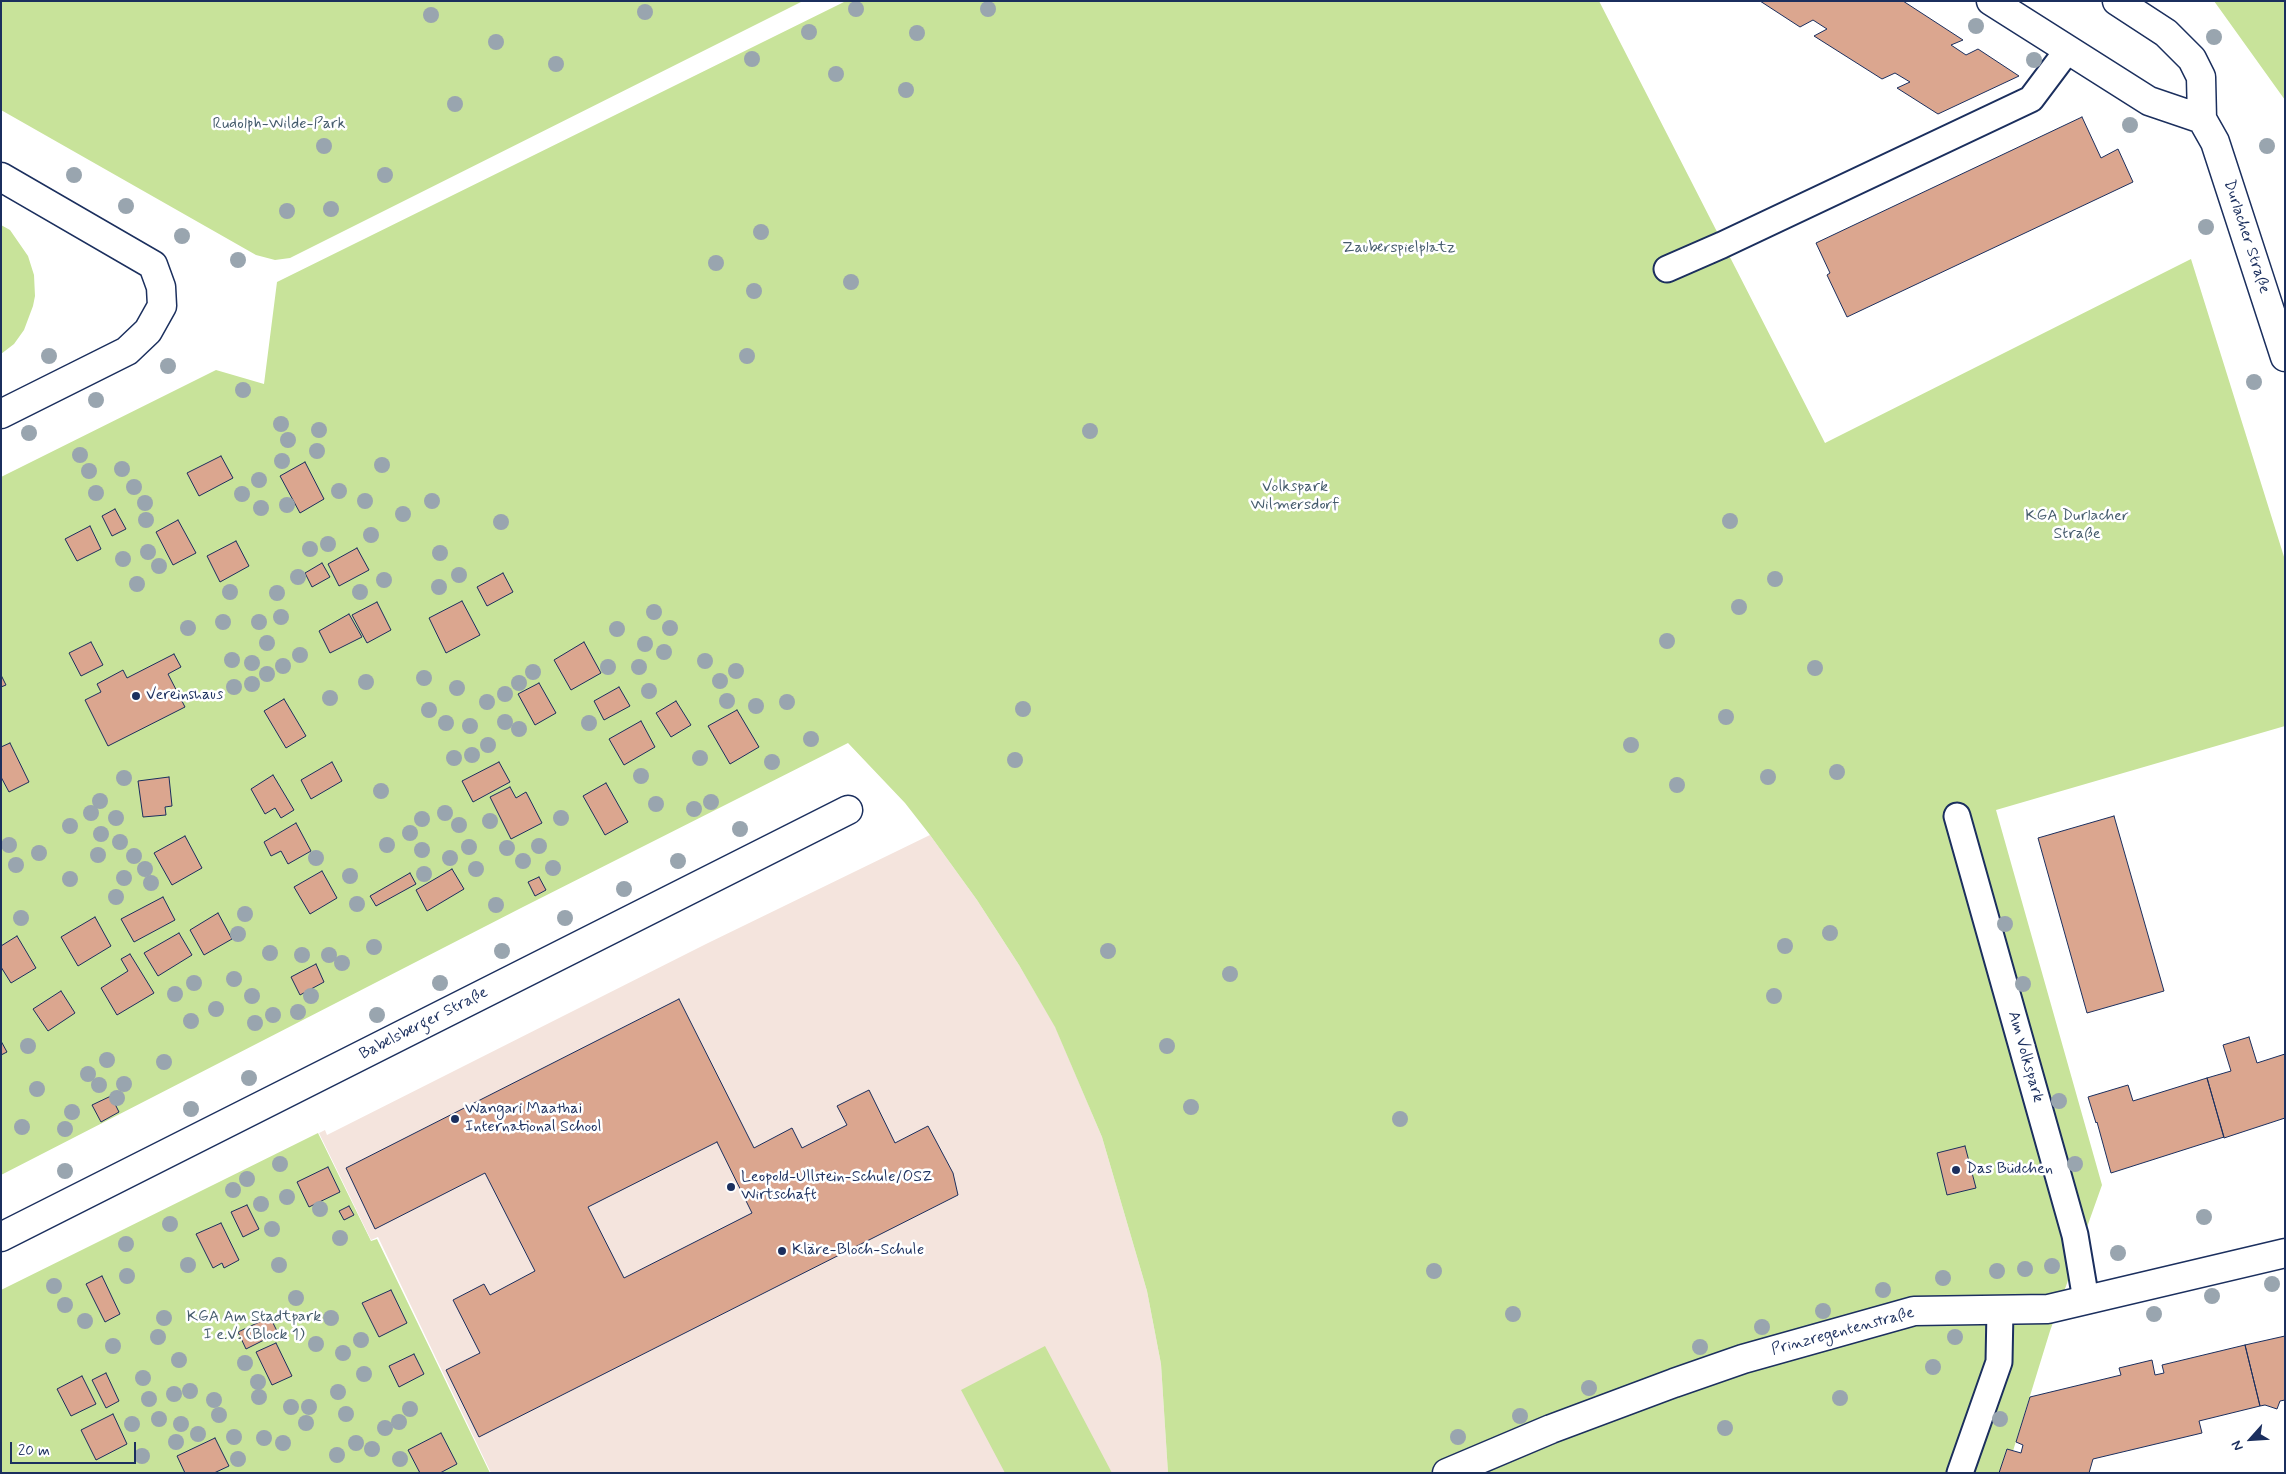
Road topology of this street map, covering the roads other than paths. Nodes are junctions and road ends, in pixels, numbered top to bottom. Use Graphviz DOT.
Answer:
graph roads {
  1 [pos="1991,1"];
  2 [pos="2117,1"];
  3 [pos="2068,51"];
  4 [pos="2202,119"];
  5 [pos="1,177"];
  6 [pos="1667,269"];
  7 [pos="2285,357"];
  8 [pos="1,414"];
  9 [pos="848,810"];
  10 [pos="1957,816"];
  11 [pos="1,1238"];
  12 [pos="2285,1253"];
  13 [pos="2086,1300"];
  14 [pos="2000,1310"];
  15 [pos="1447,1473"];
  16 [pos="1960,1473"];
  1 -- 3 [label="street"];
  2 -- 4 [label="street, Durlacher Straße"];
  3 -- 4 [label="street"];
  3 -- 6 [label="lane"];
  4 -- 7 [label="street, Durlacher Straße"];
  5 -- 8 [label="street"];
  9 -- 11 [label="street, Babelsberger Straße"];
  10 -- 13 [label="lane, Am Volkspark"];
  12 -- 13 [label="street, Prinzregentenstraße"];
  13 -- 14 [label="street, Prinzregentenstraße"];
  14 -- 15 [label="street, Prinzregentenstraße"];
  14 -- 16 [label="lane"];
}
